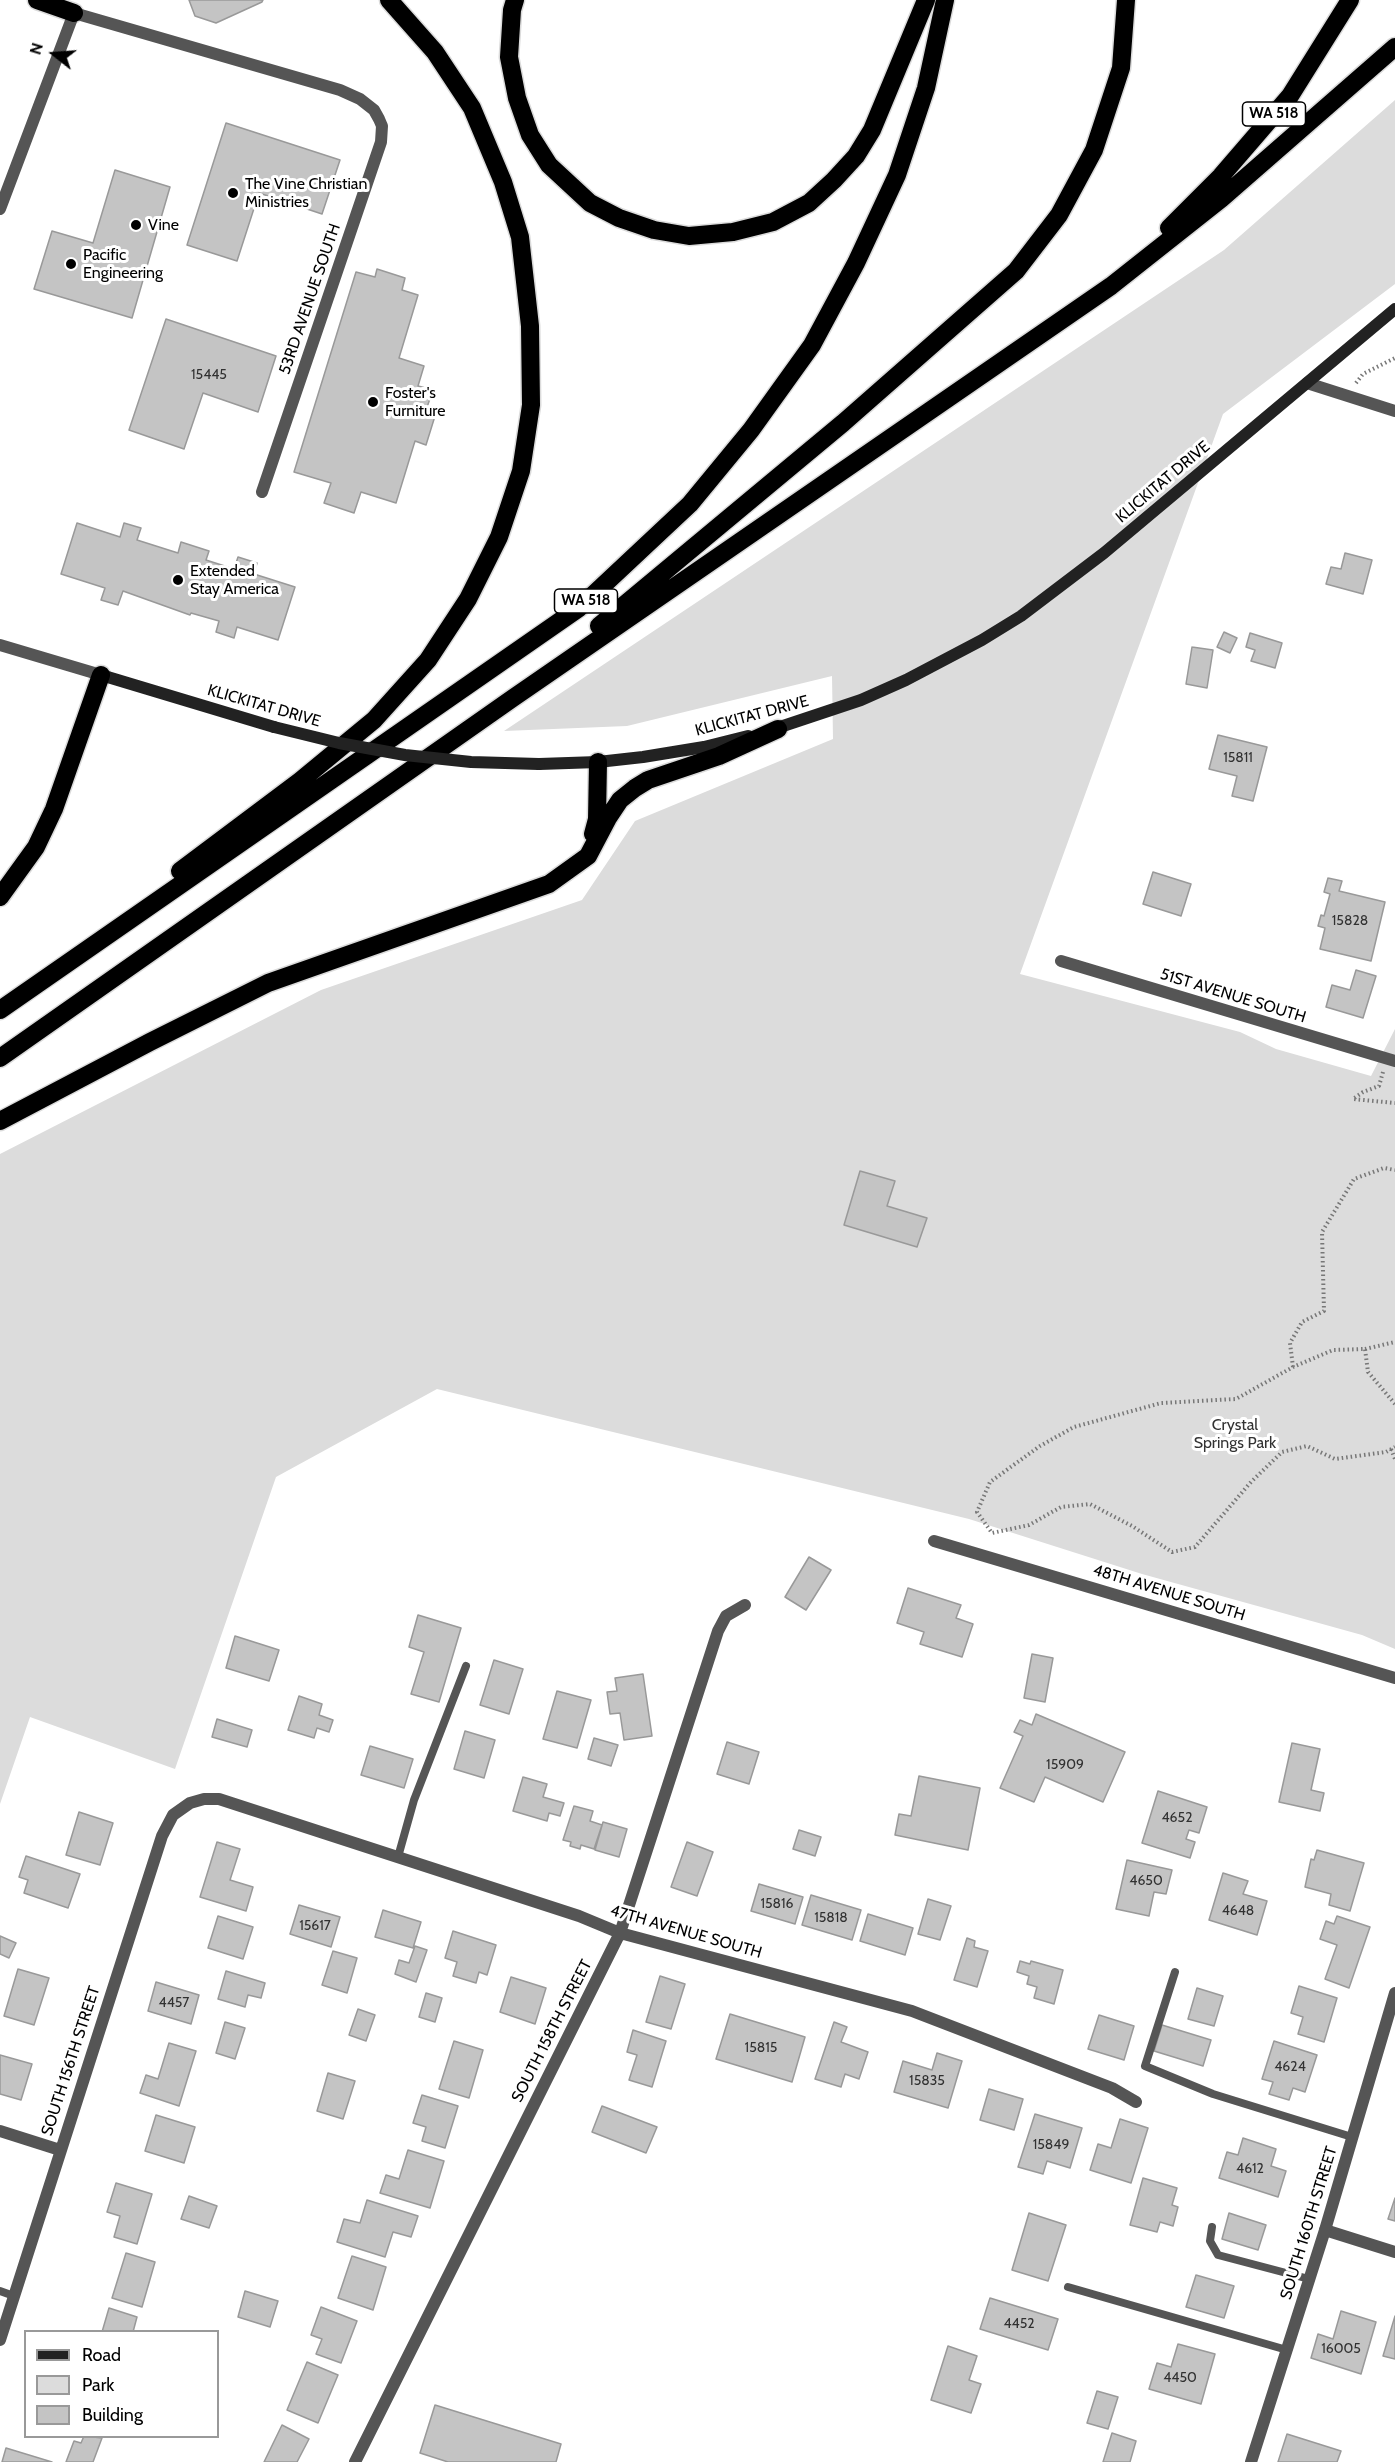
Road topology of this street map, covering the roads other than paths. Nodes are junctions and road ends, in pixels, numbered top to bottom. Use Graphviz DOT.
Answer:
graph roads {
  1 [pos="37,0"];
  2 [pos="389,0"];
  3 [pos="515,0"];
  4 [pos="926,0"];
  5 [pos="945,0"];
  6 [pos="1126,0"];
  7 [pos="1350,0"];
  8 [pos="76,7"];
  9 [pos="1395,47"];
  10 [pos="0,209"];
  11 [pos="1111,286"];
  12 [pos="1395,309"];
  13 [pos="1306,383"];
  14 [pos="1395,411"];
  15 [pos="262,492"];
  16 [pos="0,645"];
  17 [pos="101,675"];
  18 [pos="513,698"];
  19 [pos="778,729"];
  20 [pos="598,762"];
  21 [pos="588,856"];
  22 [pos="0,897"];
  23 [pos="1061,961"];
  24 [pos="0,1005"];
  25 [pos="0,1010"];
  26 [pos="0,1058"];
  27 [pos="1391,1060"];
  28 [pos="0,1121"];
  29 [pos="934,1541"];
  30 [pos="745,1605"];
  31 [pos="466,1666"];
  32 [pos="1395,1678"];
  33 [pos="190,1803"];
  34 [pos="398,1857"];
  35 [pos="620,1934"];
  36 [pos="1175,1972"];
  37 [pos="1395,1993"];
  38 [pos="1136,2102"];
  39 [pos="0,2131"];
  40 [pos="1352,2137"];
  41 [pos="60,2150"];
  42 [pos="1212,2228"];
  43 [pos="1324,2230"];
  44 [pos="1395,2252"];
  45 [pos="1309,2279"];
  46 [pos="1068,2287"];
  47 [pos="0,2291"];
  48 [pos="14,2295"];
  49 [pos="0,2340"];
  50 [pos="1287,2350"];
  51 [pos="355,2462"];
  52 [pos="1251,2462"];
  1 -- 8 [label="highway"];
  2 -- 24 [label="highway"];
  3 -- 4 [label="highway"];
  5 -- 25 [label="highway, WA 518"];
  6 -- 18 [label="highway"];
  7 -- 11 [label="highway, WA 518"];
  8 -- 10 [label="street"];
  8 -- 15 [label="street, 53RD AVENUE SOUTH"];
  9 -- 11 [label="highway"];
  11 -- 18 [label="highway, WA 518"];
  12 -- 13 [label="main road, KLICKITAT DRIVE"];
  13 -- 14 [label="street"];
  13 -- 19 [label="main road, KLICKITAT DRIVE"];
  16 -- 17 [label="street, KLICKITAT DRIVE"];
  17 -- 20 [label="main road, KLICKITAT DRIVE, bridge"];
  17 -- 22 [label="highway"];
  18 -- 26 [label="highway, WA 518"];
  19 -- 20 [label="main road, KLICKITAT DRIVE"];
  19 -- 21 [label="highway"];
  20 -- 21 [label="highway"];
  21 -- 28 [label="highway"];
  23 -- 27 [label="street, 51ST AVENUE SOUTH"];
  29 -- 32 [label="street, 48TH AVENUE SOUTH"];
  30 -- 35 [label="street, SOUTH 158TH STREET"];
  31 -- 34 [label="lane"];
  33 -- 34 [label="street, 47TH AVENUE SOUTH"];
  33 -- 41 [label="street, SOUTH 156TH STREET"];
  34 -- 35 [label="street, 47TH AVENUE SOUTH"];
  35 -- 38 [label="street, 47TH AVENUE SOUTH"];
  35 -- 51 [label="street, SOUTH 158TH STREET"];
  36 -- 40 [label="lane"];
  37 -- 40 [label="street, SOUTH 160TH STREET"];
  39 -- 41 [label="street"];
  40 -- 43 [label="street, SOUTH 160TH STREET"];
  41 -- 48 [label="street, SOUTH 156TH STREET"];
  42 -- 45 [label="lane"];
  43 -- 44 [label="street"];
  43 -- 45 [label="street, SOUTH 160TH STREET"];
  45 -- 50 [label="street, SOUTH 160TH STREET"];
  46 -- 50 [label="lane"];
  47 -- 48 [label="lane"];
  48 -- 49 [label="street, SOUTH 156TH STREET"];
  50 -- 52 [label="street, SOUTH 160TH STREET"];
}
